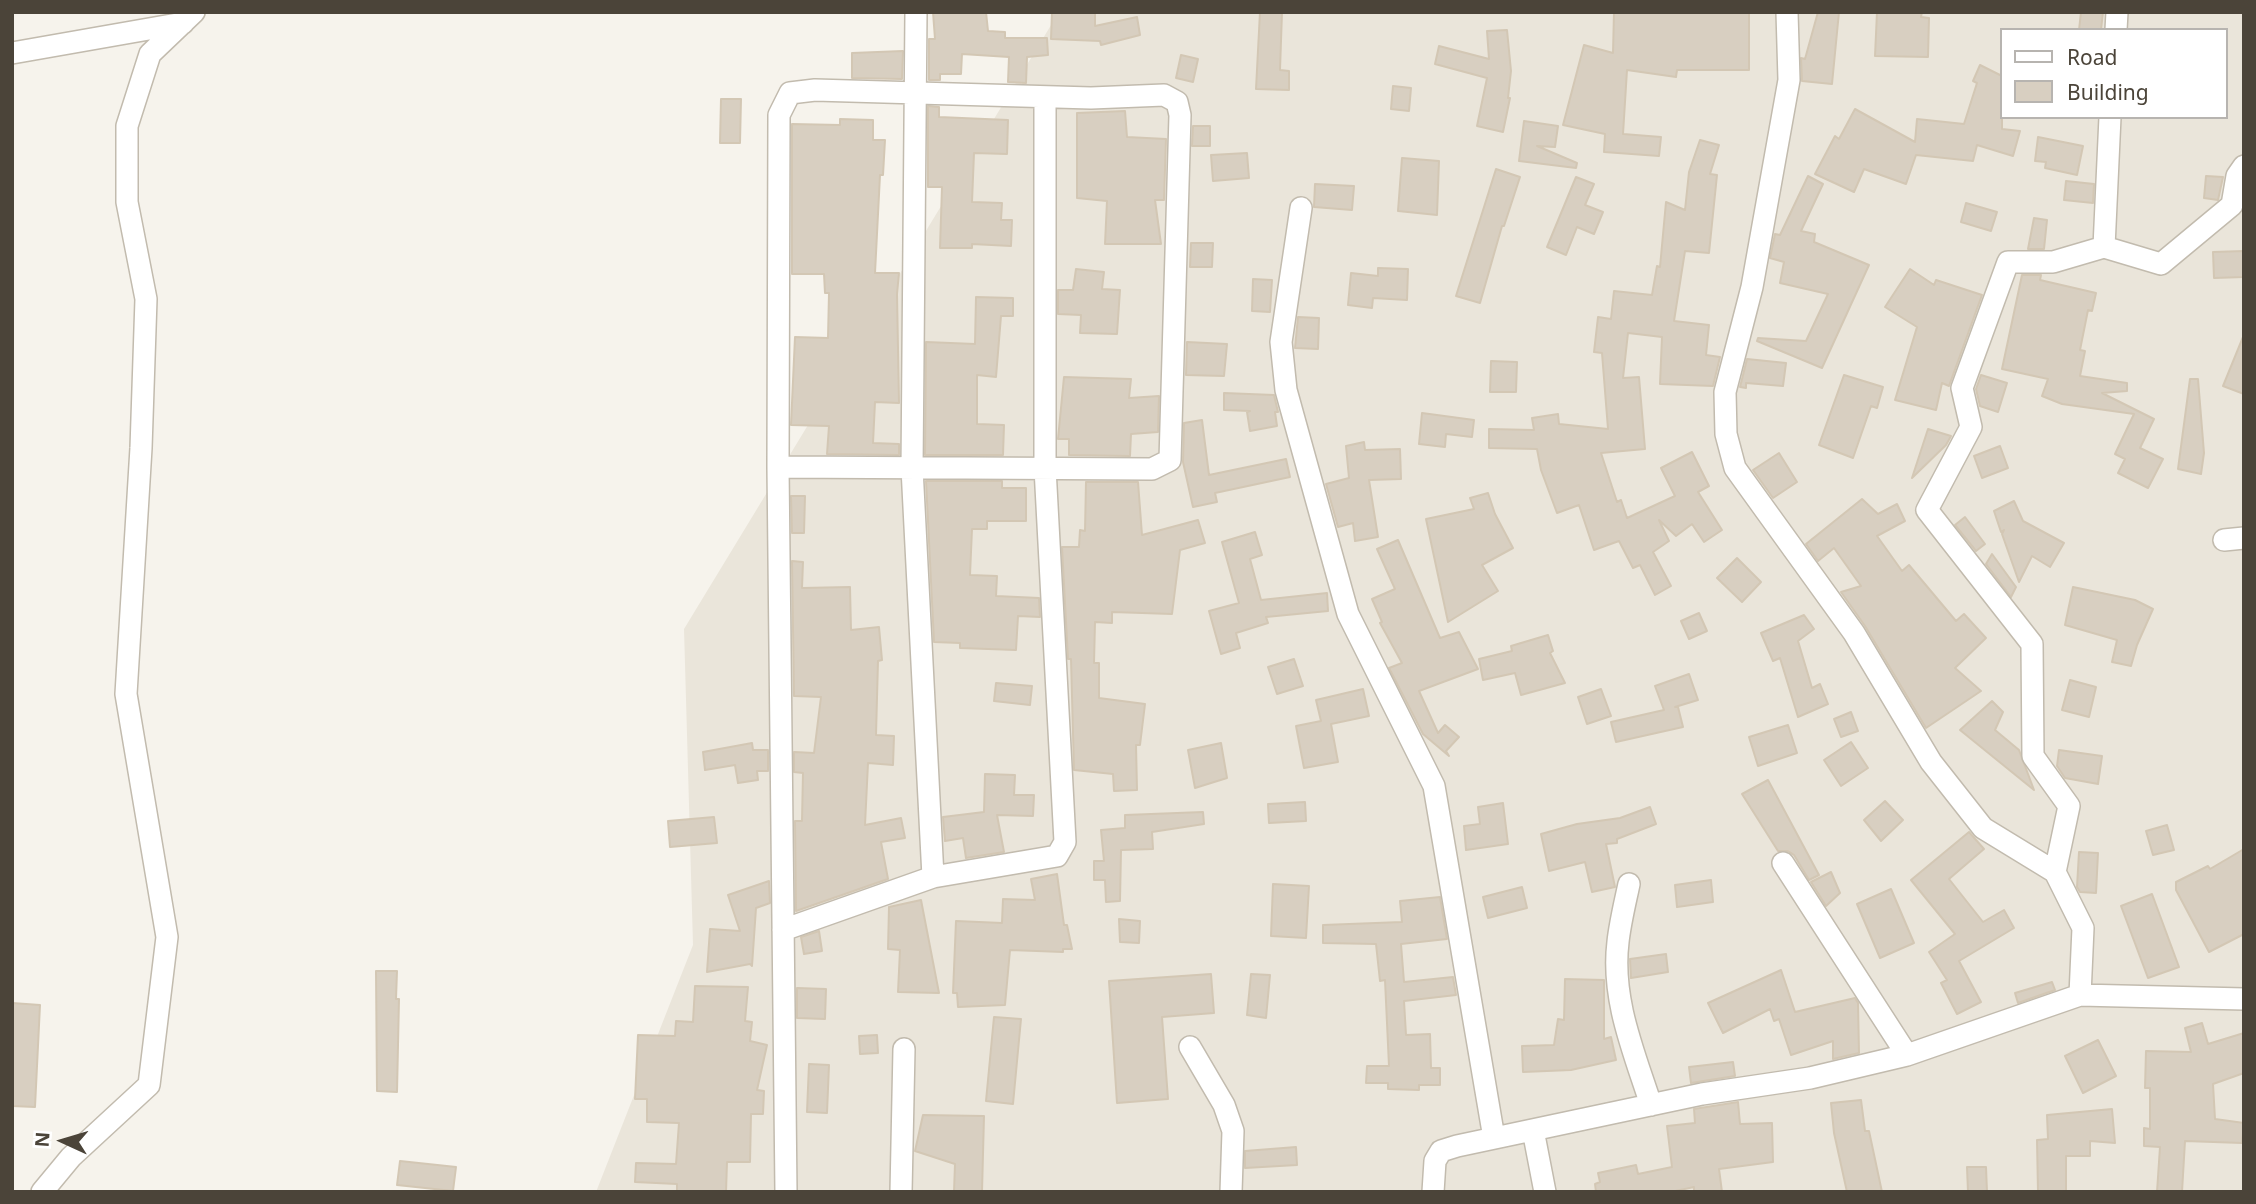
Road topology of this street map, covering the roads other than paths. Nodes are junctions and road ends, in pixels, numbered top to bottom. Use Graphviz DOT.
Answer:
graph roads {
  1 [pos="916,12"];
  2 [pos="1787,12"];
  3 [pos="188,18"];
  4 [pos="12,53"];
  5 [pos="916,93"];
  6 [pos="1045,97"];
  7 [pos="2110,119"];
  8 [pos="2244,166"];
  9 [pos="1301,208"];
  10 [pos="2104,247"];
  11 [pos="778,467"];
  12 [pos="912,468"];
  13 [pos="1045,468"];
  14 [pos="1783,863"];
  15 [pos="2055,872"];
  16 [pos="933,877"];
  17 [pos="1629,884"];
  18 [pos="783,930"];
  19 [pos="2080,995"];
  20 [pos="2244,999"];
  21 [pos="1190,1047"];
  22 [pos="904,1049"];
  23 [pos="1907,1055"];
  24 [pos="1651,1105"];
  25 [pos="1533,1130"];
  26 [pos="1494,1138"];
  27 [pos="42,1192"];
  28 [pos="786,1192"];
  29 [pos="901,1192"];
  30 [pos="1231,1192"];
  31 [pos="1433,1192"];
  32 [pos="1545,1192"];
  1 -- 5 [label="street"];
  2 -- 15 [label="street"];
  3 -- 4 [label="street"];
  3 -- 27 [label="street"];
  5 -- 6 [label="street"];
  5 -- 11 [label="street"];
  5 -- 12 [label="street"];
  6 -- 13 [label="street"];
  6 -- 13 [label="street"];
  7 -- 10 [label="street"];
  8 -- 10 [label="street"];
  9 -- 26 [label="street"];
  10 -- 15 [label="street"];
  11 -- 12 [label="street"];
  11 -- 18 [label="street"];
  12 -- 13 [label="street"];
  12 -- 16 [label="street"];
  13 -- 16 [label="street"];
  14 -- 23 [label="street"];
  15 -- 19 [label="street"];
  16 -- 18 [label="street"];
  17 -- 24 [label="street"];
  18 -- 28 [label="street"];
  19 -- 20 [label="street"];
  19 -- 23 [label="street"];
  21 -- 30 [label="street"];
  22 -- 29 [label="street"];
  23 -- 24 [label="street"];
  24 -- 25 [label="street"];
  25 -- 26 [label="street"];
  25 -- 32 [label="street"];
  26 -- 31 [label="street"];
}
